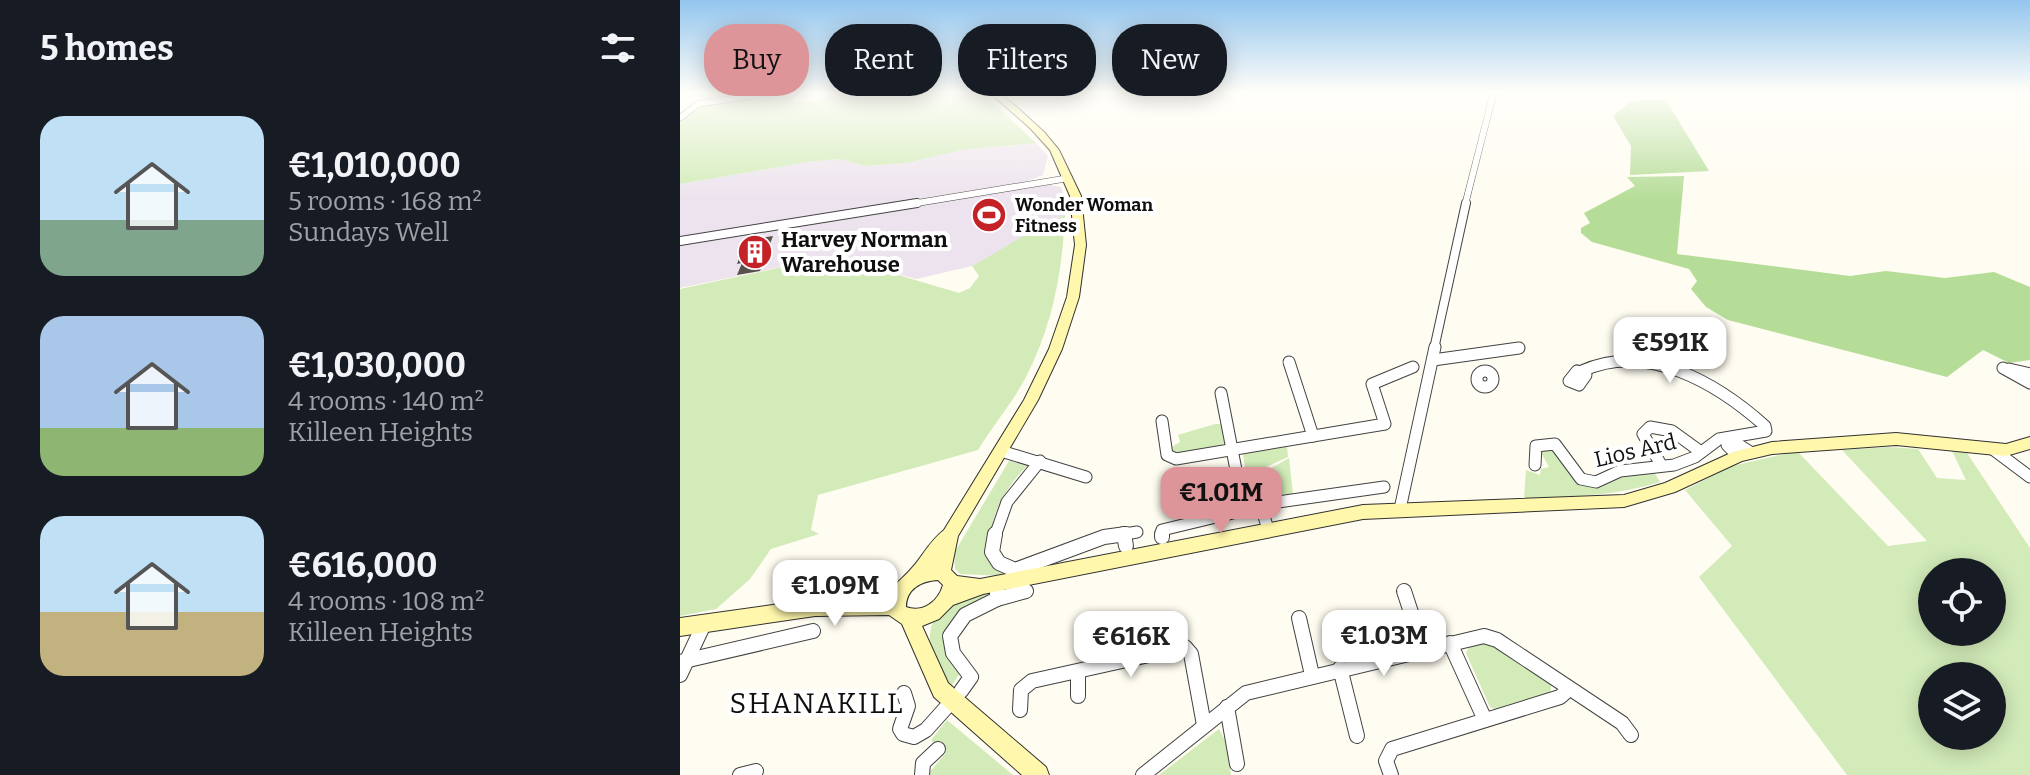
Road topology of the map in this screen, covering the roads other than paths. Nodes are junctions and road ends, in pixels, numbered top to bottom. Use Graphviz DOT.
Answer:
graph roads {
  1 [pos="1033,127"];
  2 [pos="1483,127"];
  3 [pos="1069,178"];
  4 [pos="680,241"];
  5 [pos="1519,348"];
  6 [pos="1473,354"];
  7 [pos="1433,360"];
  8 [pos="1289,362"];
  9 [pos="1413,367"];
  10 [pos="1582,371"];
  11 [pos="1483,372"];
  12 [pos="2030,374"];
  13 [pos="2030,383"];
  14 [pos="1221,393"];
  15 [pos="1162,421"];
  16 [pos="1313,436"];
  17 [pos="1728,438"];
  18 [pos="2030,443"];
  19 [pos="1994,450"];
  20 [pos="1001,451"];
  21 [pos="1231,452"];
  22 [pos="1701,452"];
  23 [pos="1744,454"];
  24 [pos="1040,461"];
  25 [pos="1660,463"];
  26 [pos="1535,465"];
  27 [pos="1086,477"];
  28 [pos="2030,477"];
  29 [pos="1384,487"];
  30 [pos="1261,507"];
  31 [pos="1400,509"];
  32 [pos="1268,529"];
  33 [pos="950,535"];
  34 [pos="1129,537"];
  35 [pos="1162,537"];
  36 [pos="917,576"];
  37 [pos="947,585"];
  38 [pos="992,590"];
  39 [pos="1026,591"];
  40 [pos="1404,591"];
  41 [pos="908,607"];
  42 [pos="1299,618"];
  43 [pos="704,624"];
  44 [pos="680,627"];
  45 [pos="813,631"];
  46 [pos="1450,643"];
  47 [pos="1423,649"];
  48 [pos="682,666"];
  49 [pos="1340,668"];
  50 [pos="1078,672"];
  51 [pos="1312,675"];
  52 [pos="1569,689"];
  53 [pos="904,693"];
  54 [pos="956,696"];
  55 [pos="1078,696"];
  56 [pos="1227,707"];
  57 [pos="1020,710"];
  58 [pos="1485,720"];
  59 [pos="1204,725"];
  60 [pos="1631,735"];
  61 [pos="1357,736"];
  62 [pos="938,749"];
  63 [pos="1237,764"];
  64 [pos="922,775"];
  65 [pos="1038,775"];
  66 [pos="1143,775"];
  67 [pos="1391,775"];
  1 -- 3 [label="main road"];
  2 -- 7 [label="street"];
  3 -- 4 [label="street"];
  3 -- 20 [label="main road"];
  5 -- 6 [label="street"];
  6 -- 7 [label="street"];
  6 -- 11 [label="street"];
  7 -- 31 [label="street"];
  8 -- 16 [label="street"];
  9 -- 16 [label="street"];
  10 -- 17 [label="street, Lios Ard"];
  12 -- 13 [label="street"];
  14 -- 21 [label="street"];
  15 -- 21 [label="street"];
  16 -- 21 [label="street"];
  17 -- 22 [label="street, Lios Ard"];
  17 -- 23 [label="street"];
  18 -- 19 [label="main road"];
  19 -- 23 [label="main road"];
  19 -- 28 [label="street"];
  20 -- 24 [label="street"];
  20 -- 33 [label="main road"];
  21 -- 30 [label="street"];
  22 -- 25 [label="street"];
  22 -- 26 [label="street, Lios Ard"];
  23 -- 31 [label="main road"];
  24 -- 27 [label="street"];
  24 -- 34 [label="street"];
  29 -- 30 [label="street"];
  30 -- 32 [label="street"];
  30 -- 35 [label="street"];
  31 -- 32 [label="main road"];
  32 -- 38 [label="main road"];
  33 -- 36 [label="main road"];
  33 -- 37 [label="main road"];
  36 -- 37 [label="main road"];
  36 -- 41 [label="main road"];
  37 -- 38 [label="main road"];
  37 -- 41 [label="main road"];
  38 -- 39 [label="street"];
  38 -- 54 [label="street"];
  40 -- 47 [label="street"];
  41 -- 43 [label="main road"];
  41 -- 54 [label="main road"];
  42 -- 51 [label="street"];
  43 -- 44 [label="main road"];
  43 -- 48 [label="street"];
  45 -- 48 [label="street"];
  46 -- 47 [label="street"];
  46 -- 52 [label="street"];
  46 -- 58 [label="street"];
  47 -- 49 [label="street"];
  49 -- 51 [label="street"];
  49 -- 61 [label="street"];
  50 -- 55 [label="street"];
  50 -- 57 [label="street"];
  50 -- 59 [label="street"];
  51 -- 56 [label="street"];
  52 -- 58 [label="street"];
  52 -- 60 [label="street"];
  53 -- 54 [label="street"];
  54 -- 65 [label="main road"];
  56 -- 59 [label="street"];
  56 -- 63 [label="street"];
  58 -- 67 [label="street"];
  59 -- 66 [label="street"];
  62 -- 64 [label="street"];
}
